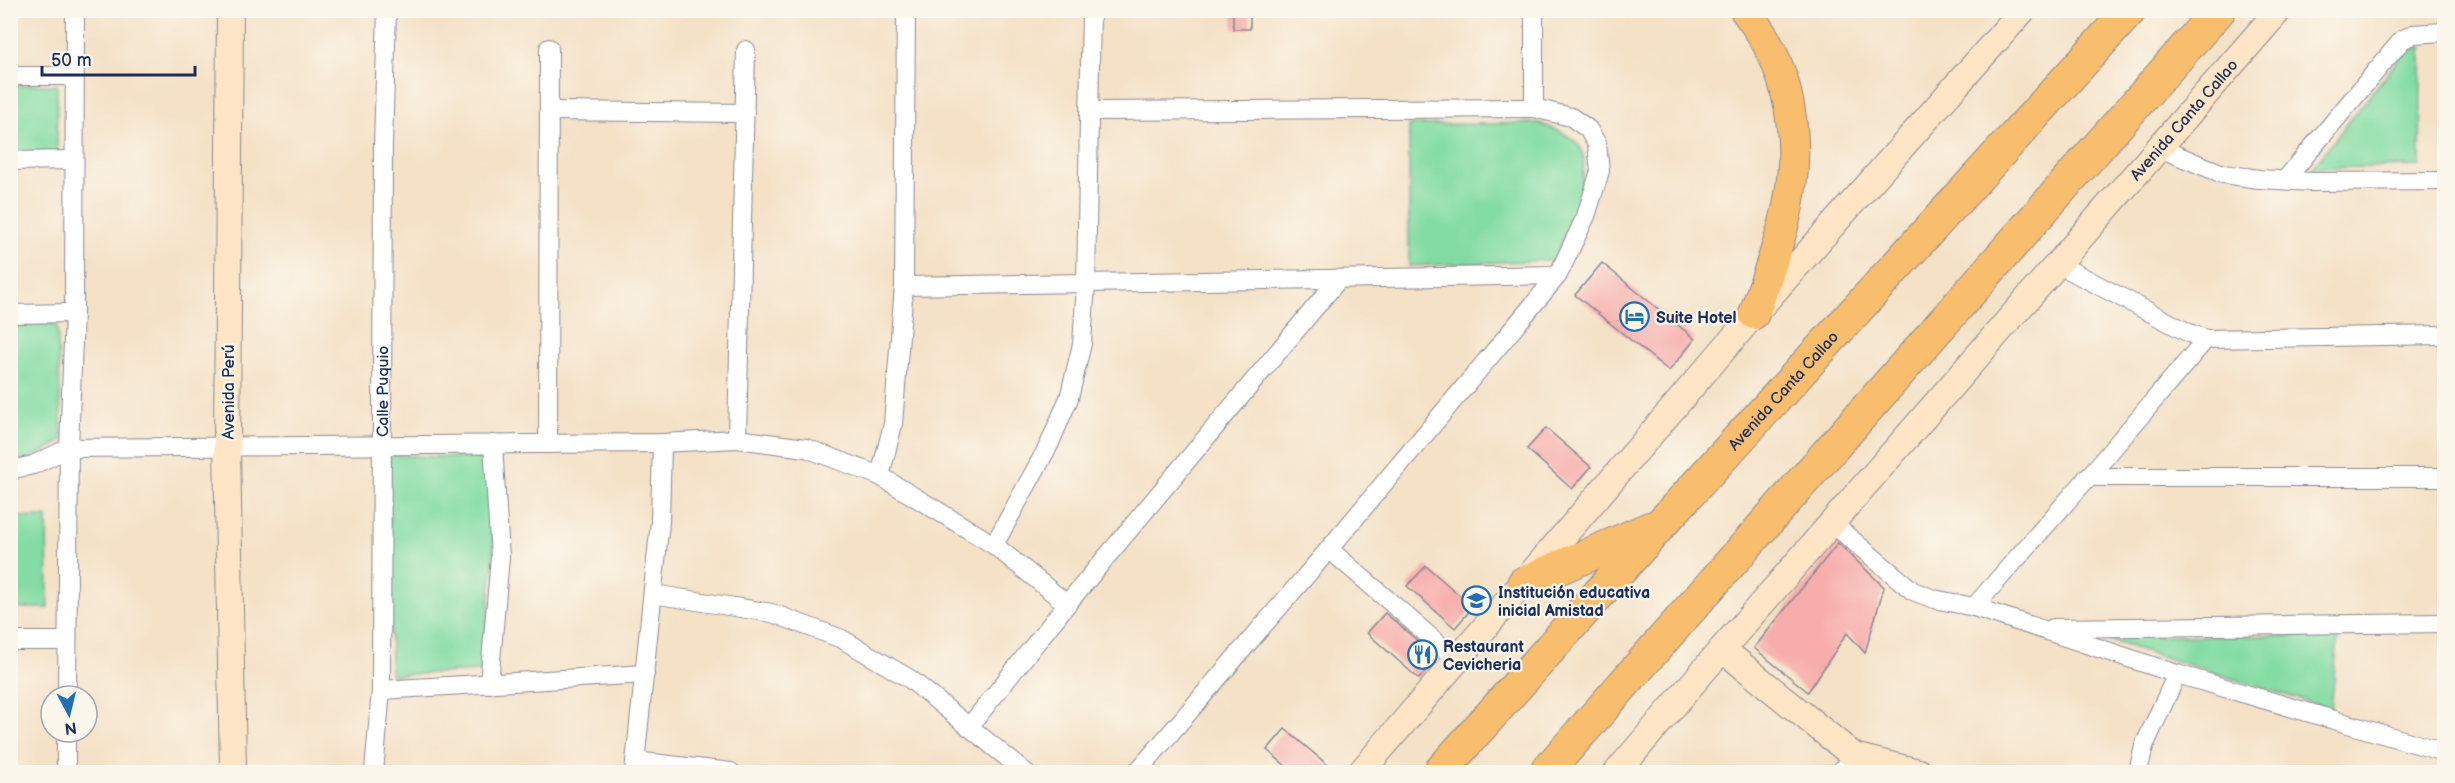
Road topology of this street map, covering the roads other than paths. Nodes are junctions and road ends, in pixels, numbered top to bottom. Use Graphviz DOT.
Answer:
graph roads {
  1 [pos="75,10"];
  2 [pos="230,10"];
  3 [pos="387,10"];
  4 [pos="906,10"];
  5 [pos="1091,10"];
  6 [pos="1534,10"];
  7 [pos="1745,10"];
  8 [pos="2023,10"];
  9 [pos="2130,10"];
  10 [pos="2219,10"];
  11 [pos="2279,10"];
  12 [pos="2445,32"];
  13 [pos="549,48"];
  14 [pos="746,50"];
  15 [pos="10,76"];
  16 [pos="73,76"];
  17 [pos="1534,108"];
  18 [pos="549,111"];
  19 [pos="1090,111"];
  20 [pos="745,113"];
  21 [pos="2159,148"];
  22 [pos="74,160"];
  23 [pos="10,161"];
  24 [pos="2285,180"];
  25 [pos="2445,181"];
  26 [pos="2058,264"];
  27 [pos="1558,275"];
  28 [pos="1338,280"];
  29 [pos="1086,284"];
  30 [pos="904,286"];
  31 [pos="74,313"];
  32 [pos="10,314"];
  33 [pos="1755,314"];
  34 [pos="2445,335"];
  35 [pos="2206,339"];
  36 [pos="737,439"];
  37 [pos="662,443"];
  38 [pos="493,444"];
  39 [pos="548,444"];
  40 [pos="382,445"];
  41 [pos="227,446"];
  42 [pos="69,448"];
  43 [pos="10,470"];
  44 [pos="880,476"];
  45 [pos="2087,477"];
  46 [pos="2445,477"];
  47 [pos="1661,524"];
  48 [pos="1833,524"];
  49 [pos="994,545"];
  50 [pos="1329,549"];
  51 [pos="1524,583"];
  52 [pos="653,594"];
  53 [pos="1067,604"];
  54 [pos="1974,607"];
  55 [pos="2445,623"];
  56 [pos="2040,628"];
  57 [pos="10,641"];
  58 [pos="67,641"];
  59 [pos="1722,649"];
  60 [pos="1456,660"];
  61 [pos="645,674"];
  62 [pos="2177,674"];
  63 [pos="67,684"];
  64 [pos="489,684"];
  65 [pos="381,690"];
  66 [pos="969,727"];
  67 [pos="66,744"];
  68 [pos="2445,752"];
  69 [pos="1847,764"];
  70 [pos="634,767"];
  71 [pos="66,772"];
  72 [pos="233,772"];
  73 [pos="374,772"];
  74 [pos="731,772"];
  75 [pos="1025,772"];
  76 [pos="1137,772"];
  77 [pos="1361,772"];
  78 [pos="1440,772"];
  79 [pos="1546,772"];
  80 [pos="1617,772"];
  81 [pos="1919,772"];
  82 [pos="2138,772"];
  1 -- 16 [label="street"];
  2 -- 41 [label="main road, Avenida Perú"];
  3 -- 40 [label="street, Calle Puquio"];
  4 -- 30 [label="street"];
  5 -- 19 [label="street"];
  6 -- 17 [label="street"];
  7 -- 33 [label="main road"];
  8 -- 33 [label="main road"];
  9 -- 47 [label="highway, Avenida Canta Callao"];
  10 -- 79 [label="highway"];
  11 -- 21 [label="main road, Avenida Canta Callao"];
  12 -- 24 [label="street"];
  13 -- 18 [label="street"];
  14 -- 20 [label="street"];
  15 -- 16 [label="street"];
  16 -- 22 [label="street"];
  17 -- 19 [label="street"];
  17 -- 27 [label="street"];
  18 -- 20 [label="street"];
  18 -- 39 [label="street"];
  19 -- 29 [label="street"];
  20 -- 36 [label="street"];
  21 -- 24 [label="street"];
  21 -- 26 [label="main road, Avenida Canta Callao"];
  22 -- 23 [label="street"];
  22 -- 31 [label="street"];
  24 -- 25 [label="street"];
  26 -- 35 [label="street"];
  26 -- 48 [label="main road, Avenida Canta Callao"];
  27 -- 28 [label="street"];
  27 -- 50 [label="street"];
  28 -- 29 [label="street"];
  28 -- 53 [label="street"];
  29 -- 30 [label="street"];
  29 -- 49 [label="street"];
  30 -- 44 [label="street"];
  31 -- 32 [label="street"];
  31 -- 42 [label="street"];
  33 -- 51 [label="main road"];
  34 -- 35 [label="street"];
  35 -- 45 [label="street"];
  36 -- 37 [label="street"];
  36 -- 44 [label="street"];
  37 -- 39 [label="street"];
  37 -- 52 [label="street"];
  38 -- 39 [label="street"];
  38 -- 40 [label="street"];
  38 -- 64 [label="street"];
  40 -- 41 [label="street"];
  40 -- 65 [label="street, Calle Puquio"];
  41 -- 42 [label="street"];
  41 -- 72 [label="main road, Avenida Perú"];
  42 -- 43 [label="street"];
  42 -- 58 [label="street"];
  44 -- 49 [label="street"];
  45 -- 46 [label="street"];
  45 -- 54 [label="street"];
  47 -- 51 [label="highway"];
  47 -- 78 [label="highway, Avenida Canta Callao"];
  48 -- 54 [label="street"];
  48 -- 59 [label="main road, Avenida Canta Callao"];
  49 -- 53 [label="street"];
  50 -- 60 [label="street"];
  50 -- 76 [label="street"];
  51 -- 60 [label="main road"];
  52 -- 61 [label="street"];
  52 -- 66 [label="street"];
  53 -- 66 [label="street"];
  54 -- 56 [label="street"];
  55 -- 56 [label="street"];
  56 -- 62 [label="street"];
  57 -- 58 [label="street"];
  58 -- 63 [label="street"];
  59 -- 69 [label="main road"];
  59 -- 80 [label="main road, Avenida Canta Callao"];
  60 -- 77 [label="main road"];
  61 -- 64 [label="street"];
  61 -- 70 [label="street"];
  62 -- 68 [label="street"];
  62 -- 82 [label="street"];
  64 -- 65 [label="street"];
  65 -- 73 [label="street, Calle Puquio"];
  66 -- 75 [label="street"];
  67 -- 71 [label="street"];
  69 -- 81 [label="main road"];
  70 -- 74 [label="street"];
}
